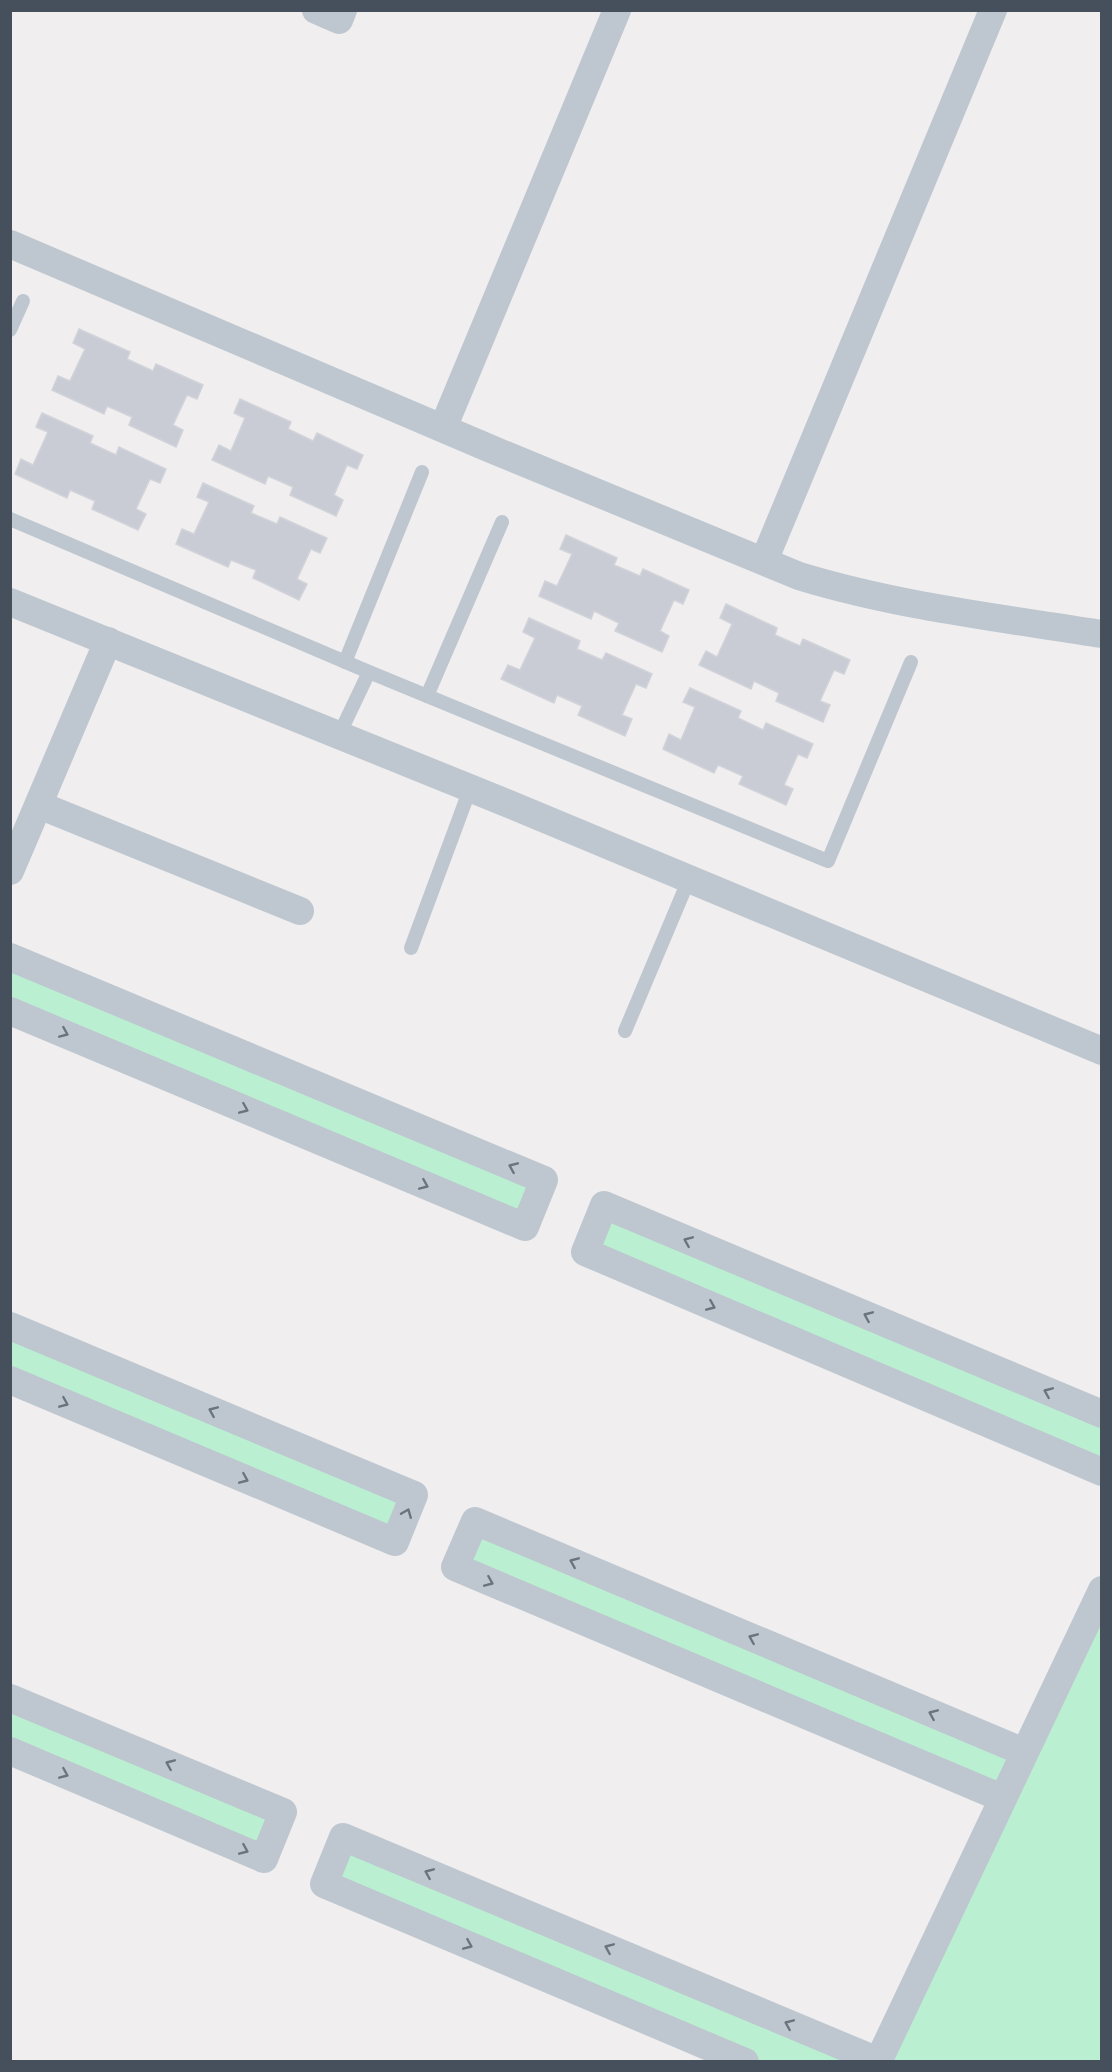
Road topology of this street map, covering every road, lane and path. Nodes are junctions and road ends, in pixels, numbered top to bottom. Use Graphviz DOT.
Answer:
graph roads {
  1 [pos="316,10"];
  2 [pos="343,10"];
  3 [pos="617,10"];
  4 [pos="993,10"];
  5 [pos="10,244"];
  6 [pos="23,301"];
  7 [pos="10,330"];
  8 [pos="443,428"];
  9 [pos="422,472"];
  10 [pos="10,519"];
  11 [pos="502,522"];
  12 [pos="764,561"];
  13 [pos="10,602"];
  14 [pos="1101,634"];
  15 [pos="108,641"];
  16 [pos="345,662"];
  17 [pos="911,662"];
  18 [pos="369,672"];
  19 [pos="427,696"];
  20 [pos="339,735"];
  21 [pos="470,789"];
  22 [pos="39,805"];
  23 [pos="10,872"];
  24 [pos="689,879"];
  25 [pos="300,911"];
  26 [pos="411,948"];
  27 [pos="10,957"];
  28 [pos="10,1011"];
  29 [pos="625,1031"];
  30 [pos="1101,1051"];
  31 [pos="10,1326"];
  32 [pos="10,1380"];
  33 [pos="1101,1414"];
  34 [pos="1101,1472"];
  35 [pos="1101,1590"];
  36 [pos="10,1698"];
  37 [pos="10,1751"];
  38 [pos="1024,1752"];
  39 [pos="1002,1798"];
  40 [pos="745,2061"];
  41 [pos="878,2061"];
  1 -- 2 [label="street"];
  3 -- 8 [label="street"];
  4 -- 12 [label="street"];
  5 -- 8 [label="street"];
  6 -- 7 [label="lane"];
  8 -- 12 [label="street"];
  9 -- 16 [label="lane"];
  10 -- 16 [label="lane"];
  11 -- 19 [label="lane"];
  12 -- 14 [label="street"];
  13 -- 15 [label="street"];
  15 -- 20 [label="street"];
  15 -- 22 [label="street"];
  16 -- 18 [label="lane"];
  17 -- 19 [label="lane"];
  18 -- 19 [label="lane"];
  18 -- 20 [label="lane"];
  20 -- 21 [label="street"];
  21 -- 24 [label="street"];
  21 -- 26 [label="lane"];
  22 -- 23 [label="street"];
  22 -- 25 [label="street"];
  24 -- 29 [label="lane"];
  24 -- 30 [label="street"];
  28 -- 27 [label="street, one-way"];
  32 -- 31 [label="street, one-way"];
  33 -- 34 [label="street, one-way"];
  35 -- 38 [label="street"];
  37 -- 36 [label="street, one-way"];
  38 -- 39 [label="street"];
  38 -- 39 [label="street, one-way"];
  39 -- 41 [label="street"];
  41 -- 40 [label="street, one-way"];
}
